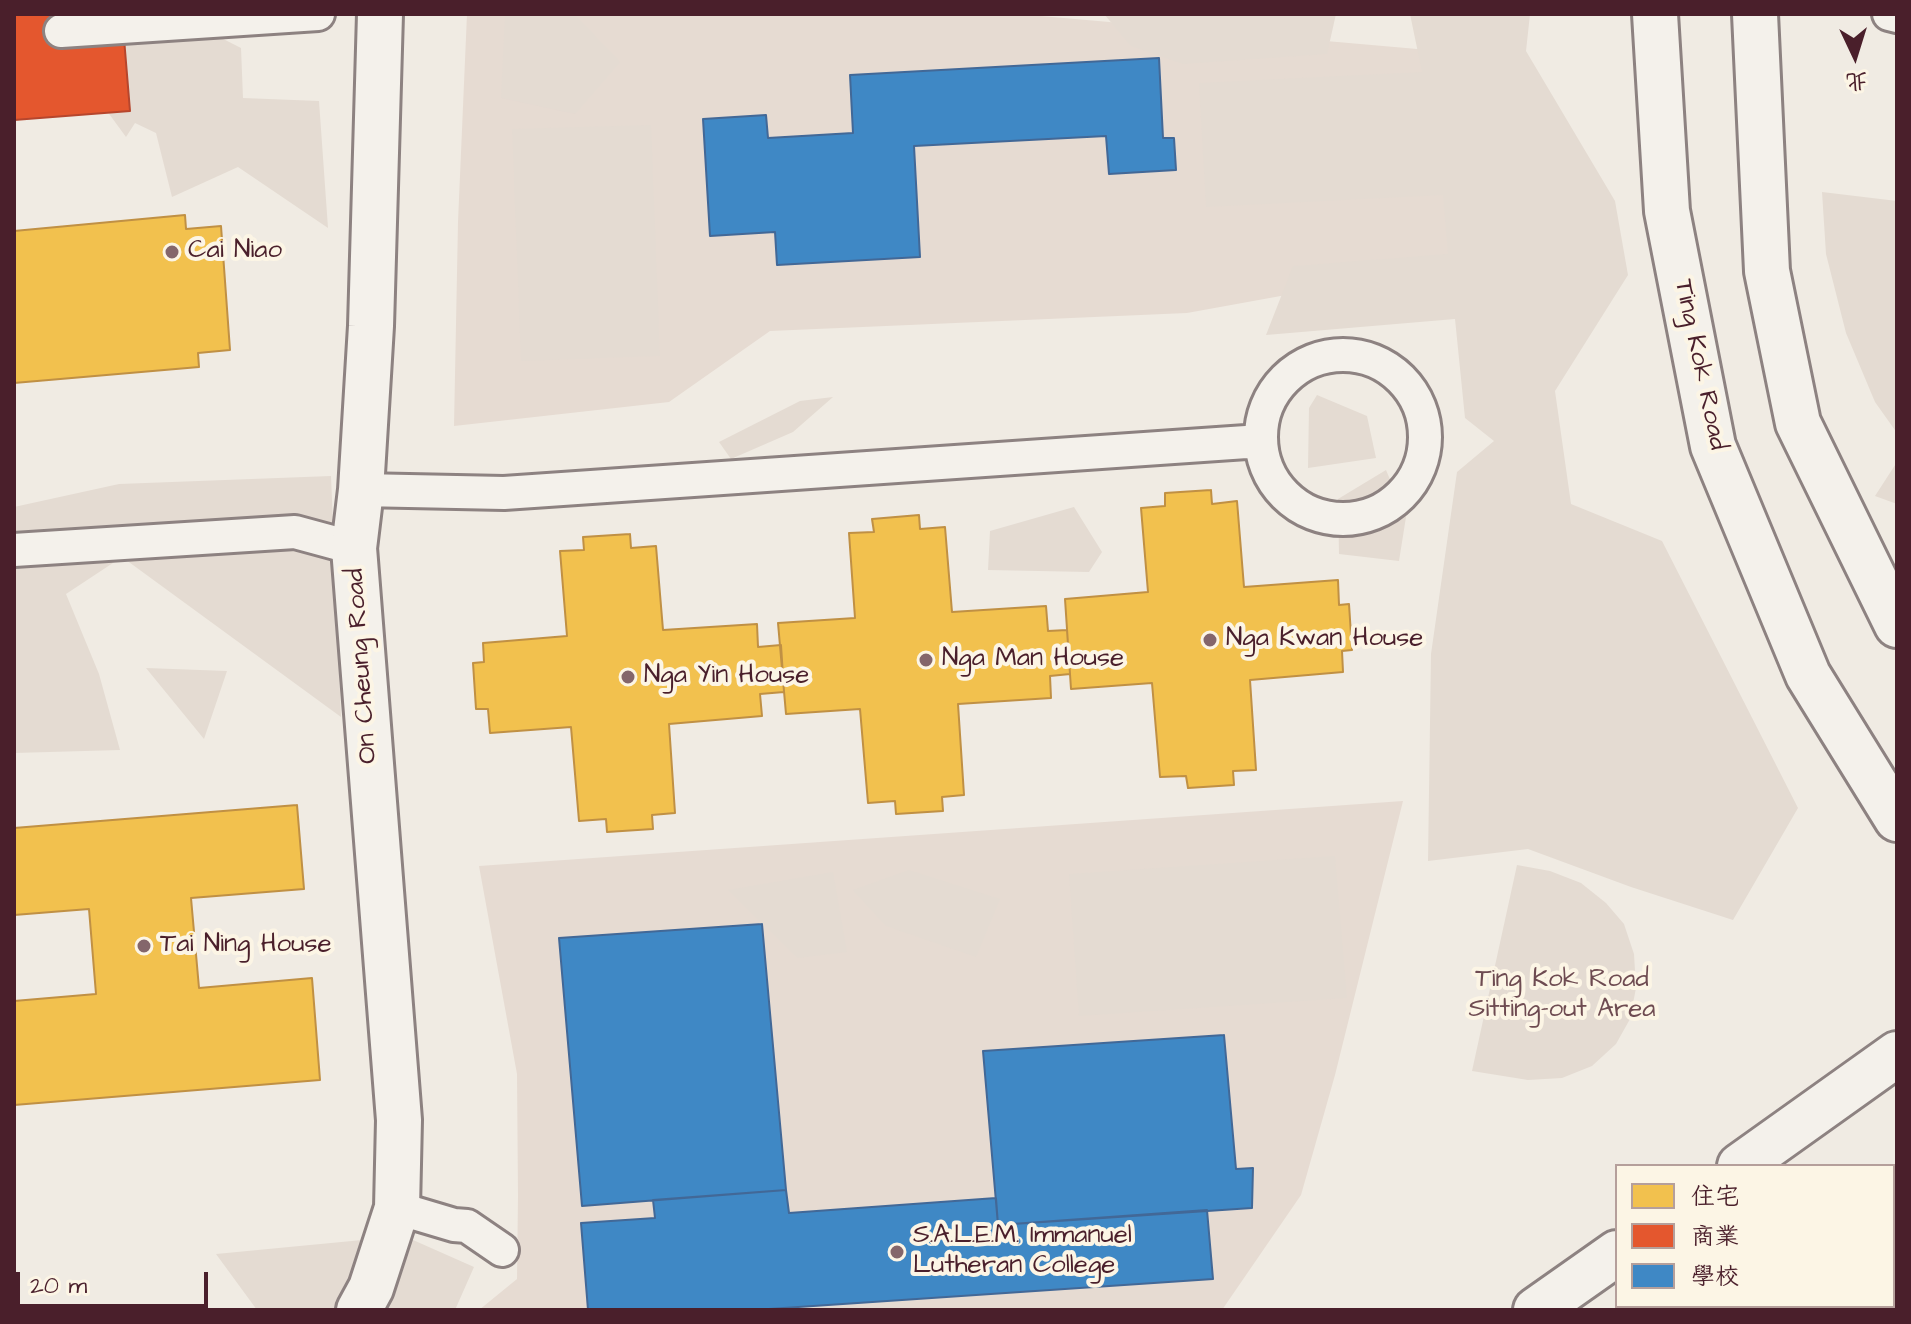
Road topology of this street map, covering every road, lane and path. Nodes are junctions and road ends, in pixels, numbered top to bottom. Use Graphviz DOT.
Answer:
graph roads {
  1 [pos="318,14"];
  2 [pos="380,14"];
  3 [pos="1655,14"];
  4 [pos="1755,14"];
  5 [pos="1889,14"];
  6 [pos="1897,16"];
  7 [pos="61,31"];
  8 [pos="1261,441"];
  9 [pos="361,490"];
  10 [pos="354,548"];
  11 [pos="14,550"];
  12 [pos="1897,625"];
  13 [pos="1897,819"];
  14 [pos="1897,1054"];
  15 [pos="1743,1164"];
  16 [pos="397,1208"];
  17 [pos="502,1250"];
  18 [pos="1615,1254"];
  19 [pos="359,1310"];
  20 [pos="1536,1310"];
  1 -- 7 [label="lane"];
  2 -- 9 [label="main road, On Cheung Road"];
  3 -- 13 [label="main road, Ting Kok Road"];
  4 -- 12 [label="main road"];
  5 -- 6 [label="lane"];
  8 -- 8 [label="lane"];
  8 -- 9 [label="lane"];
  9 -- 10 [label="main road, On Cheung Road"];
  10 -- 11 [label="lane"];
  10 -- 16 [label="main road, On Cheung Road"];
  14 -- 15 [label="main road"];
  16 -- 17 [label="lane"];
  16 -- 19 [label="main road, On Cheung Road"];
  18 -- 20 [label="main road"];
}
